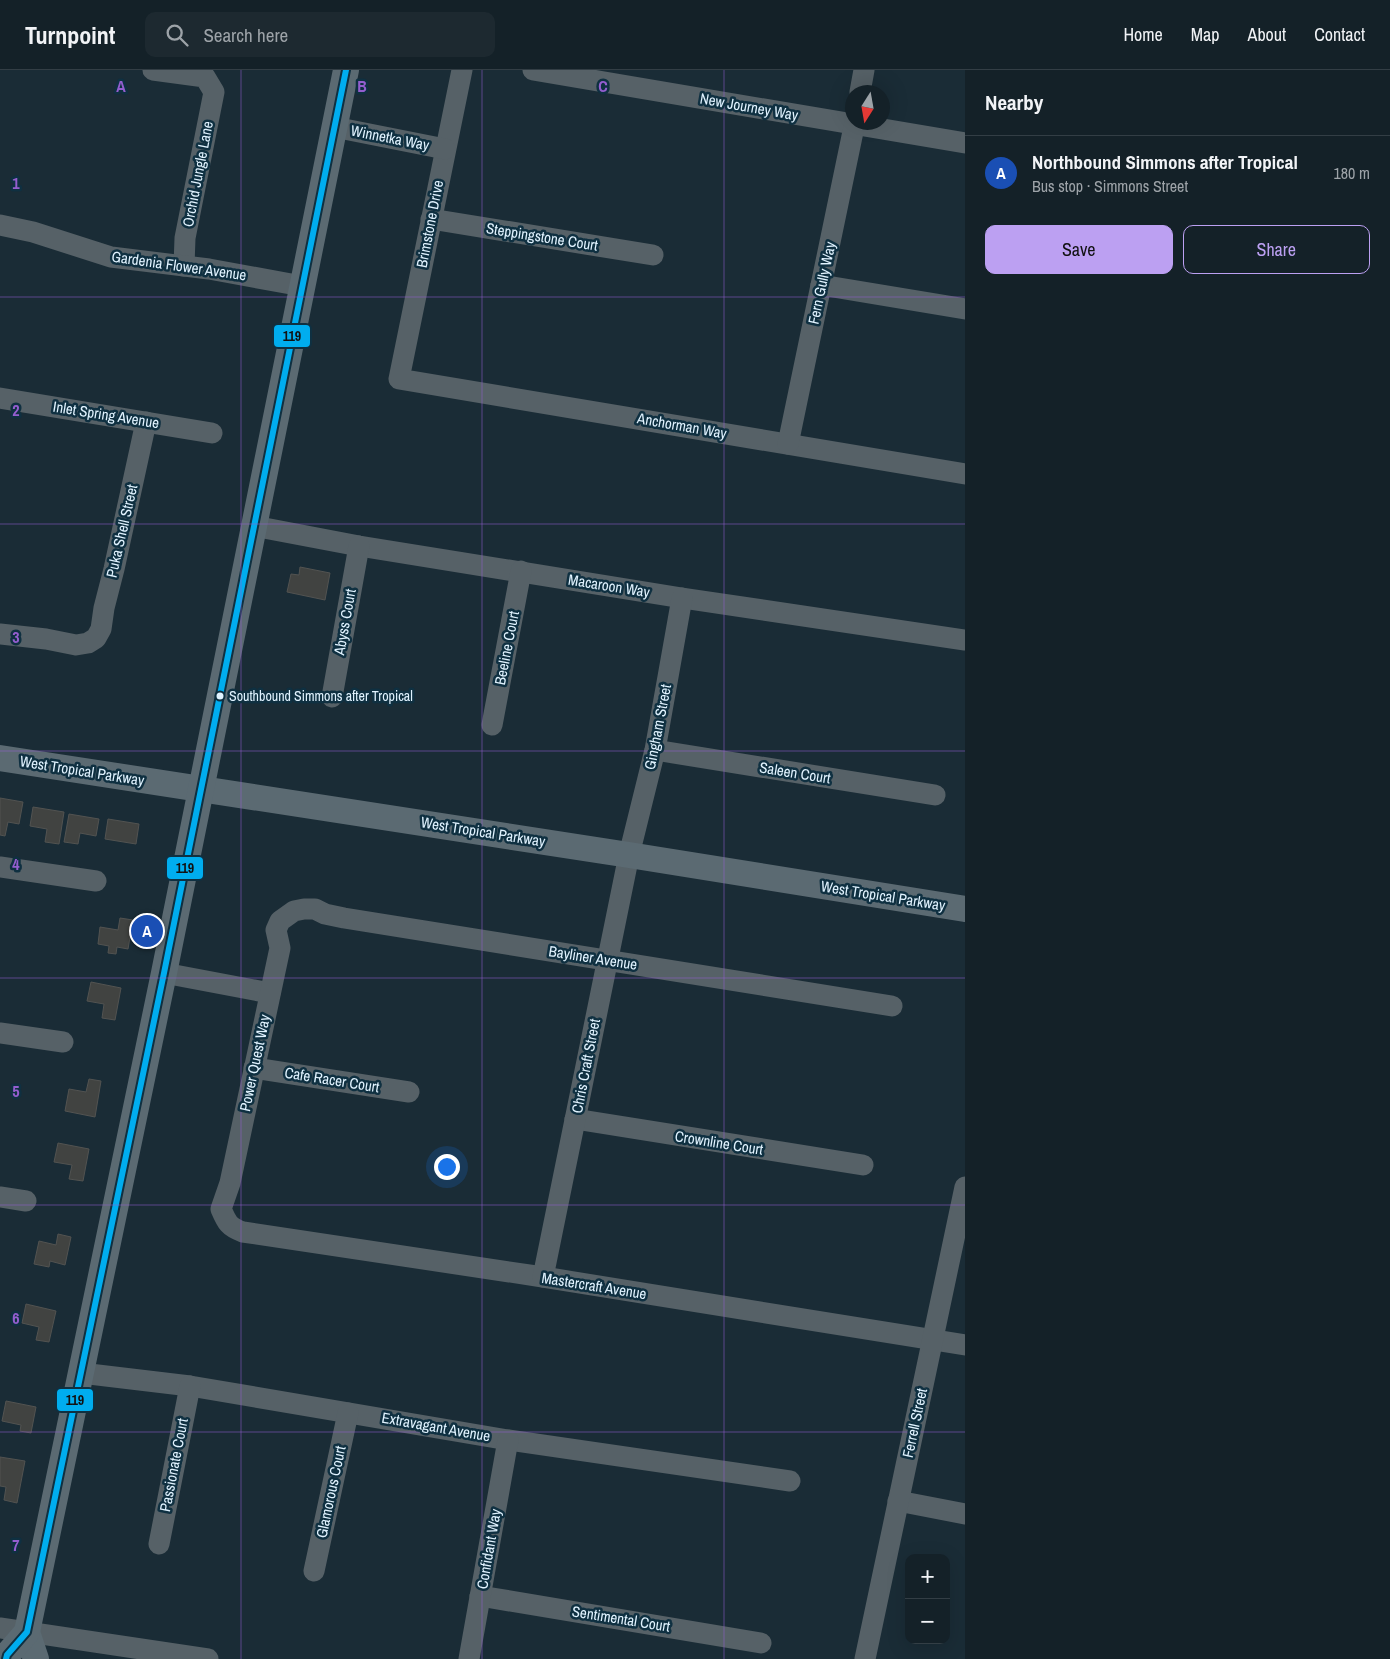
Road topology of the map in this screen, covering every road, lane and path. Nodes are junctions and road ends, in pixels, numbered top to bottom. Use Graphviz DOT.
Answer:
graph roads {
  1 [pos="153,70"];
  2 [pos="346,70"];
  3 [pos="462,70"];
  4 [pos="533,70"];
  5 [pos="864,70"];
  6 [pos="861,85"];
  7 [pos="845,122"];
  8 [pos="334,127"];
  9 [pos="854,130"];
  10 [pos="890,130"];
  11 [pos="965,143"];
  12 [pos="445,149"];
  13 [pos="431,219"];
  14 [pos="0,226"];
  15 [pos="653,255"];
  16 [pos="184,266"];
  17 [pos="821,285"];
  18 [pos="302,286"];
  19 [pos="965,309"];
  20 [pos="399,379"];
  21 [pos="0,398"];
  22 [pos="146,422"];
  23 [pos="212,433"];
  24 [pos="788,444"];
  25 [pos="965,474"];
  26 [pos="254,526"];
  27 [pos="359,546"];
  28 [pos="521,571"];
  29 [pos="682,598"];
  30 [pos="0,634"];
  31 [pos="965,640"];
  32 [pos="332,697"];
  33 [pos="492,725"];
  34 [pos="655,750"];
  35 [pos="0,758"];
  36 [pos="200,789"];
  37 [pos="935,795"];
  38 [pos="629,855"];
  39 [pos="0,867"];
  40 [pos="96,881"];
  41 [pos="965,909"];
  42 [pos="294,911"];
  43 [pos="606,960"];
  44 [pos="164,973"];
  45 [pos="270,993"];
  46 [pos="892,1006"];
  47 [pos="0,1033"];
  48 [pos="63,1042"];
  49 [pos="254,1068"];
  50 [pos="409,1092"];
  51 [pos="575,1119"];
  52 [pos="863,1165"];
  53 [pos="965,1187"];
  54 [pos="0,1197"];
  55 [pos="26,1201"];
  56 [pos="226,1221"];
  57 [pos="544,1277"];
  58 [pos="932,1340"];
  59 [pos="965,1346"];
  60 [pos="81,1373"];
  61 [pos="190,1386"];
  62 [pos="348,1412"];
  63 [pos="508,1440"];
  64 [pos="790,1481"];
  65 [pos="898,1501"];
  66 [pos="965,1514"];
  67 [pos="159,1544"];
  68 [pos="314,1571"];
  69 [pos="480,1596"];
  70 [pos="0,1628"];
  71 [pos="27,1632"];
  72 [pos="761,1643"];
  73 [pos="131,1653"];
  74 [pos="6,1659"];
  75 [pos="36,1659"];
  76 [pos="208,1659"];
  77 [pos="469,1659"];
  78 [pos="865,1659"];
  1 -- 16 [label="street, Orchid Jungle Lane"];
  2 -- 8 [label="main road"];
  3 -- 12 [label="street, Brimstone Drive"];
  4 -- 7 [label="street, New Journey Way"];
  5 -- 6 [label="street"];
  8 -- 12 [label="street, Winnetka Way"];
  8 -- 18 [label="main road"];
  9 -- 17 [label="street, Fern Gully Way"];
  10 -- 11 [label="street, New Journey Way"];
  12 -- 13 [label="street, Brimstone Drive"];
  13 -- 15 [label="street, Steppingstone Court"];
  13 -- 20 [label="street, Brimstone Drive"];
  14 -- 16 [label="street, Gardenia Flower Avenue"];
  16 -- 18 [label="street, Gardenia Flower Avenue"];
  17 -- 19 [label="street"];
  17 -- 24 [label="street, Fern Gully Way"];
  18 -- 26 [label="main road"];
  20 -- 24 [label="street, Anchorman Way"];
  21 -- 22 [label="street, Inlet Spring Avenue"];
  22 -- 23 [label="street, Inlet Spring Avenue"];
  22 -- 30 [label="street, Puka Shell Street"];
  24 -- 25 [label="street, Anchorman Way"];
  26 -- 27 [label="street, Macaroon Way"];
  26 -- 36 [label="main road"];
  27 -- 28 [label="street, Macaroon Way"];
  27 -- 32 [label="street, Abyss Court"];
  28 -- 29 [label="street, Macaroon Way"];
  28 -- 33 [label="street, Beeline Court"];
  29 -- 31 [label="street, Macaroon Way"];
  29 -- 34 [label="street, Gingham Street"];
  34 -- 37 [label="street, Saleen Court"];
  34 -- 38 [label="street, Gingham Street"];
  35 -- 36 [label="main road, West Tropical Parkway"];
  36 -- 38 [label="main road, West Tropical Parkway"];
  36 -- 44 [label="main road"];
  38 -- 41 [label="main road, West Tropical Parkway"];
  38 -- 43 [label="street, Chris Craft Street"];
  39 -- 40 [label="street"];
  42 -- 43 [label="street, Bayliner Avenue"];
  42 -- 45 [label="street, Power Quest Way"];
  43 -- 46 [label="street, Bayliner Avenue"];
  43 -- 51 [label="street, Chris Craft Street"];
  44 -- 45 [label="street"];
  44 -- 60 [label="main road"];
  45 -- 49 [label="street, Power Quest Way"];
  47 -- 48 [label="street"];
  49 -- 50 [label="street, Cafe Racer Court"];
  49 -- 56 [label="street, Power Quest Way"];
  51 -- 52 [label="street, Crownline Court"];
  51 -- 57 [label="street, Chris Craft Street"];
  53 -- 58 [label="street, Ferrell Street"];
  54 -- 55 [label="street"];
  56 -- 57 [label="street, Mastercraft Avenue"];
  57 -- 58 [label="street, Mastercraft Avenue"];
  58 -- 59 [label="street, Mastercraft Avenue"];
  58 -- 65 [label="street, Ferrell Street"];
  60 -- 61 [label="street, Extravagant Avenue"];
  60 -- 71 [label="main road"];
  61 -- 62 [label="street, Extravagant Avenue"];
  61 -- 67 [label="street, Passionate Court"];
  62 -- 63 [label="street, Extravagant Avenue"];
  62 -- 68 [label="street, Glamorous Court"];
  63 -- 64 [label="street, Extravagant Avenue"];
  63 -- 69 [label="street, Confidant Way"];
  65 -- 66 [label="street"];
  65 -- 78 [label="street, Ferrell Street"];
  69 -- 72 [label="street, Sentimental Court"];
  69 -- 77 [label="street, Confidant Way"];
  70 -- 71 [label="street"];
  71 -- 73 [label="street"];
  71 -- 74 [label="main road"];
  71 -- 75 [label="main road"];
  73 -- 76 [label="street"];
}
